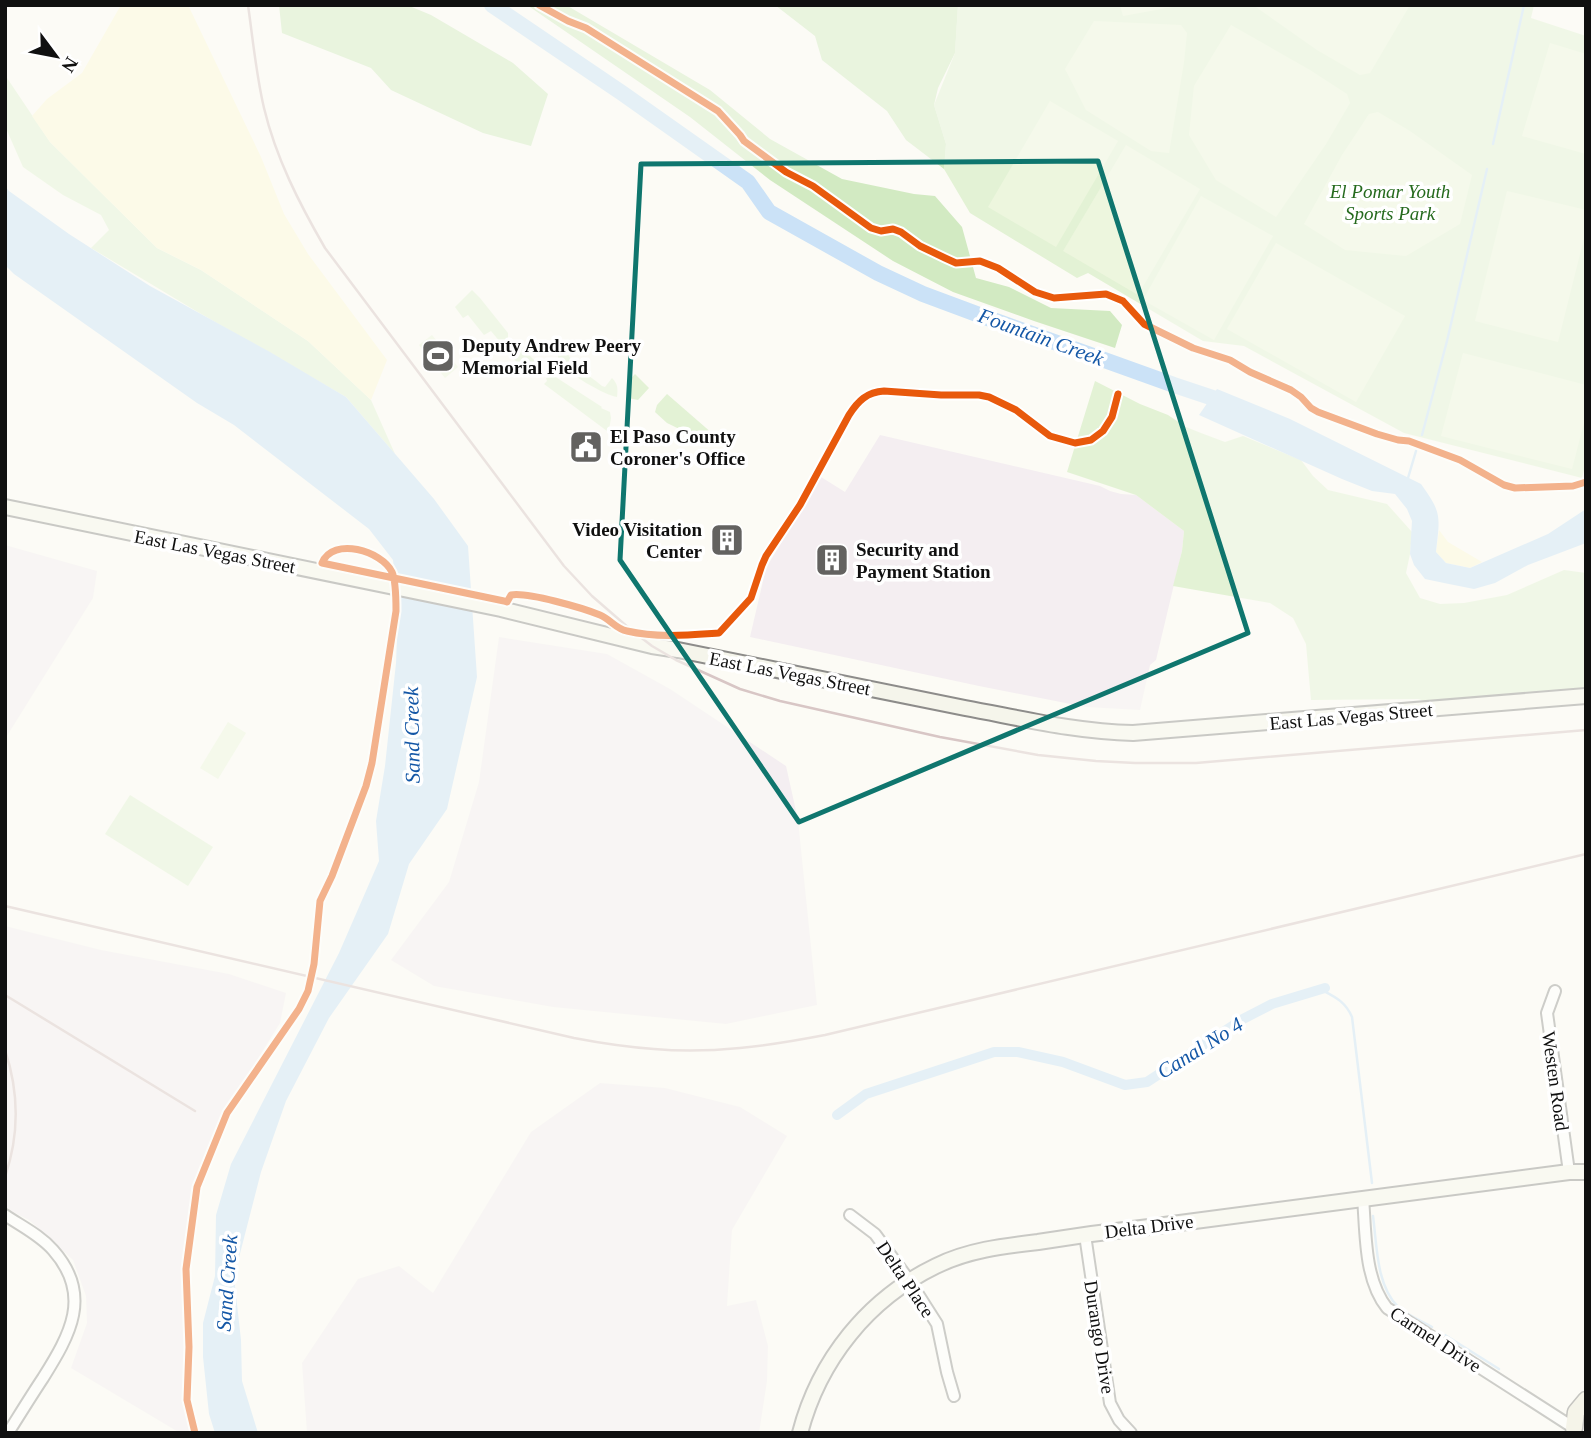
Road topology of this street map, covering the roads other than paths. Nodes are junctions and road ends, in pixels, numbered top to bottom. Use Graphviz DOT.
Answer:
graph roads {
  1 [pos="5,507"];
  2 [pos="1586,696"];
  3 [pos="1555,991"];
  4 [pos="1569,1172"];
  5 [pos="1586,1172"];
  6 [pos="1363,1198"];
  7 [pos="5,1215"];
  8 [pos="850,1215"];
  9 [pos="1085,1235"];
  10 [pos="909,1280"];
  11 [pos="954,1396"];
  12 [pos="1586,1400"];
  13 [pos="1578,1429"];
  14 [pos="8,1433"];
  15 [pos="800,1433"];
  16 [pos="1131,1433"];
  1 -- 2 [label="street, East Las Vegas Street"];
  3 -- 4 [label="street, Westen Road"];
  4 -- 5 [label="street, Delta Drive"];
  4 -- 6 [label="street, Delta Drive"];
  6 -- 9 [label="street, Delta Drive"];
  6 -- 13 [label="street, Carmel Drive"];
  7 -- 14 [label="street"];
  8 -- 10 [label="street, Delta Place"];
  9 -- 10 [label="street, Delta Drive"];
  9 -- 16 [label="street, Durango Drive"];
  10 -- 11 [label="street, Delta Place"];
  10 -- 15 [label="street, Delta Drive"];
  12 -- 13 [label="main road"];
}
